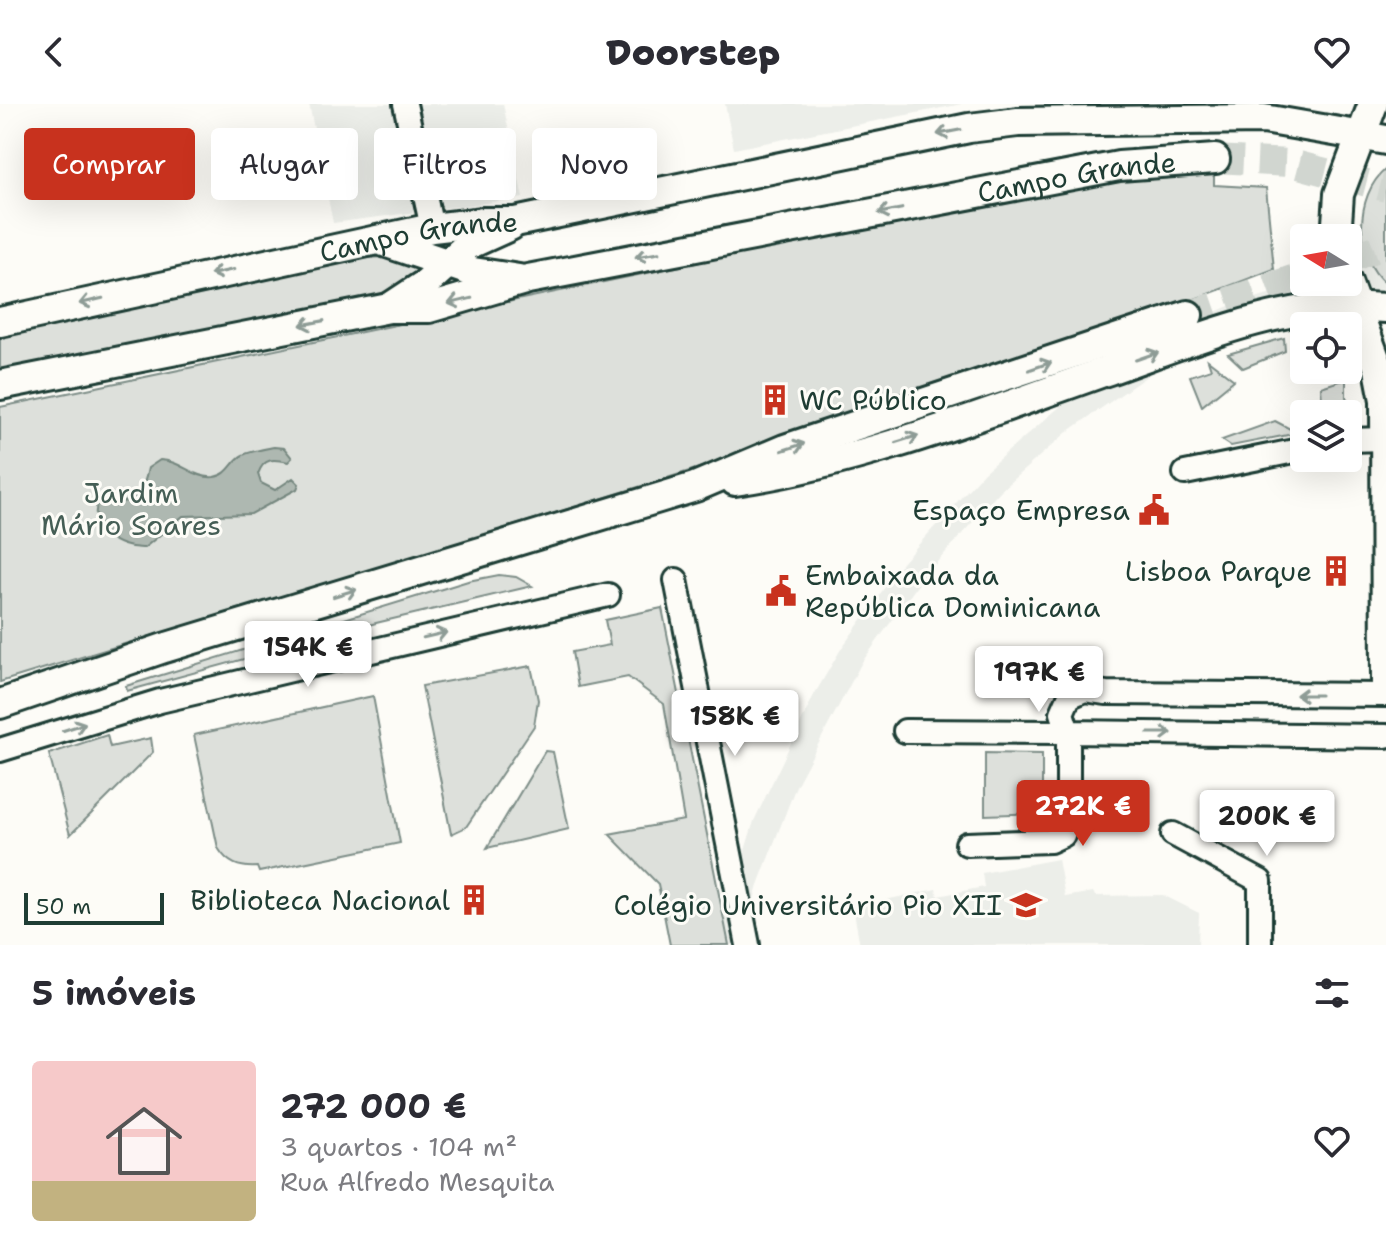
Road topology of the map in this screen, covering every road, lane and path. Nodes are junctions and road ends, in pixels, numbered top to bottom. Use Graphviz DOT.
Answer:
graph roads {
  1 [pos="405,104"];
  2 [pos="1059,104"];
  3 [pos="1373,104"];
  4 [pos="1018,122"];
  5 [pos="1373,138"];
  6 [pos="1215,159"];
  7 [pos="515,222"];
  8 [pos="1337,224"];
  9 [pos="432,228"];
  10 [pos="381,241"];
  11 [pos="445,264"];
  12 [pos="528,279"];
  13 [pos="1345,296"];
  14 [pos="1352,296"];
  15 [pos="1356,296"];
  16 [pos="389,308"];
  17 [pos="1386,308"];
  18 [pos="1188,315"];
  19 [pos="0,322"];
  20 [pos="0,385"];
  21 [pos="1385,439"];
  22 [pos="1362,440"];
  23 [pos="1290,452"];
  24 [pos="1185,473"];
  25 [pos="695,487"];
  26 [pos="676,580"];
  27 [pos="608,595"];
  28 [pos="1386,692"];
  29 [pos="0,704"];
  30 [pos="905,731"];
  31 [pos="1068,732"];
  32 [pos="1386,736"];
  33 [pos="0,750"];
  34 [pos="1173,834"];
  35 [pos="967,844"];
  36 [pos="748,945"];
  37 [pos="1260,945"];
  1 -- 9 [label="street"];
  2 -- 4 [label="street"];
  3 -- 5 [label="main road"];
  4 -- 5 [label="main road, Campo Grande"];
  4 -- 7 [label="main road, Campo Grande, one-way"];
  5 -- 8 [label="main road"];
  6 -- 12 [label="main road, Campo Grande, one-way"];
  7 -- 9 [label="main road, Campo Grande"];
  7 -- 11 [label="main road"];
  9 -- 10 [label="main road, Campo Grande"];
  9 -- 11 [label="main road"];
  10 -- 11 [label="main road"];
  10 -- 19 [label="main road, Campo Grande, one-way"];
  11 -- 12 [label="main road"];
  11 -- 16 [label="main road"];
  12 -- 16 [label="main road, Campo Grande, one-way"];
  25 -- 13 [label="main road, one-way"];
  14 -- 21 [label="main road"];
  15 -- 17 [label="main road"];
  16 -- 20 [label="main road, Campo Grande, one-way"];
  25 -- 18 [label="main road, one-way"];
  21 -- 22 [label="street"];
  21 -- 28 [label="main road"];
  23 -- 24 [label="street"];
  29 -- 25 [label="main road, one-way"];
  26 -- 36 [label="street"];
  33 -- 27 [label="street, one-way"];
  28 -- 31 [label="street, one-way"];
  30 -- 31 [label="street"];
  31 -- 32 [label="street, one-way"];
  31 -- 35 [label="street"];
  34 -- 37 [label="street"];
}
